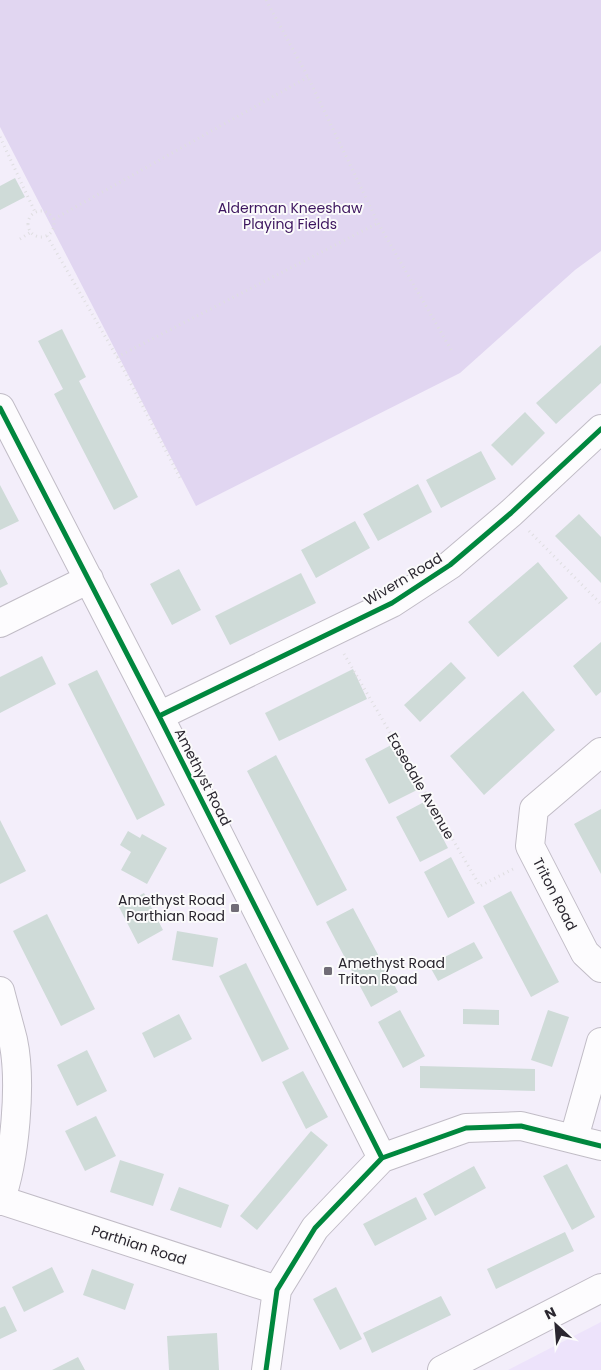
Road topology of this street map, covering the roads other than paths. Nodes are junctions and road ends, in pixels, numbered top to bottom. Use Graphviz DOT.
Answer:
graph roads {
  1 [pos="0,408"];
  2 [pos="601,430"];
  3 [pos="89,579"];
  4 [pos="0,623"];
  5 [pos="160,716"];
  6 [pos="601,752"];
  7 [pos="601,968"];
  8 [pos="0,991"];
  9 [pos="601,1042"];
  10 [pos="574,1138"];
  11 [pos="601,1146"];
  12 [pos="382,1158"];
  13 [pos="0,1200"];
  14 [pos="601,1288"];
  15 [pos="277,1290"];
  16 [pos="266,1370"];
  17 [pos="442,1370"];
  1 -- 3 [label="street, Amethyst Road"];
  2 -- 5 [label="street, Wivern Road"];
  3 -- 4 [label="street"];
  3 -- 5 [label="street, Amethyst Road"];
  5 -- 12 [label="street, Amethyst Road"];
  6 -- 7 [label="street, Triton Road"];
  8 -- 13 [label="street, Parthian Road"];
  9 -- 10 [label="street"];
  10 -- 11 [label="street"];
  10 -- 12 [label="street"];
  12 -- 15 [label="street"];
  13 -- 15 [label="street, Parthian Road"];
  14 -- 17 [label="street"];
  15 -- 16 [label="street"];
}
